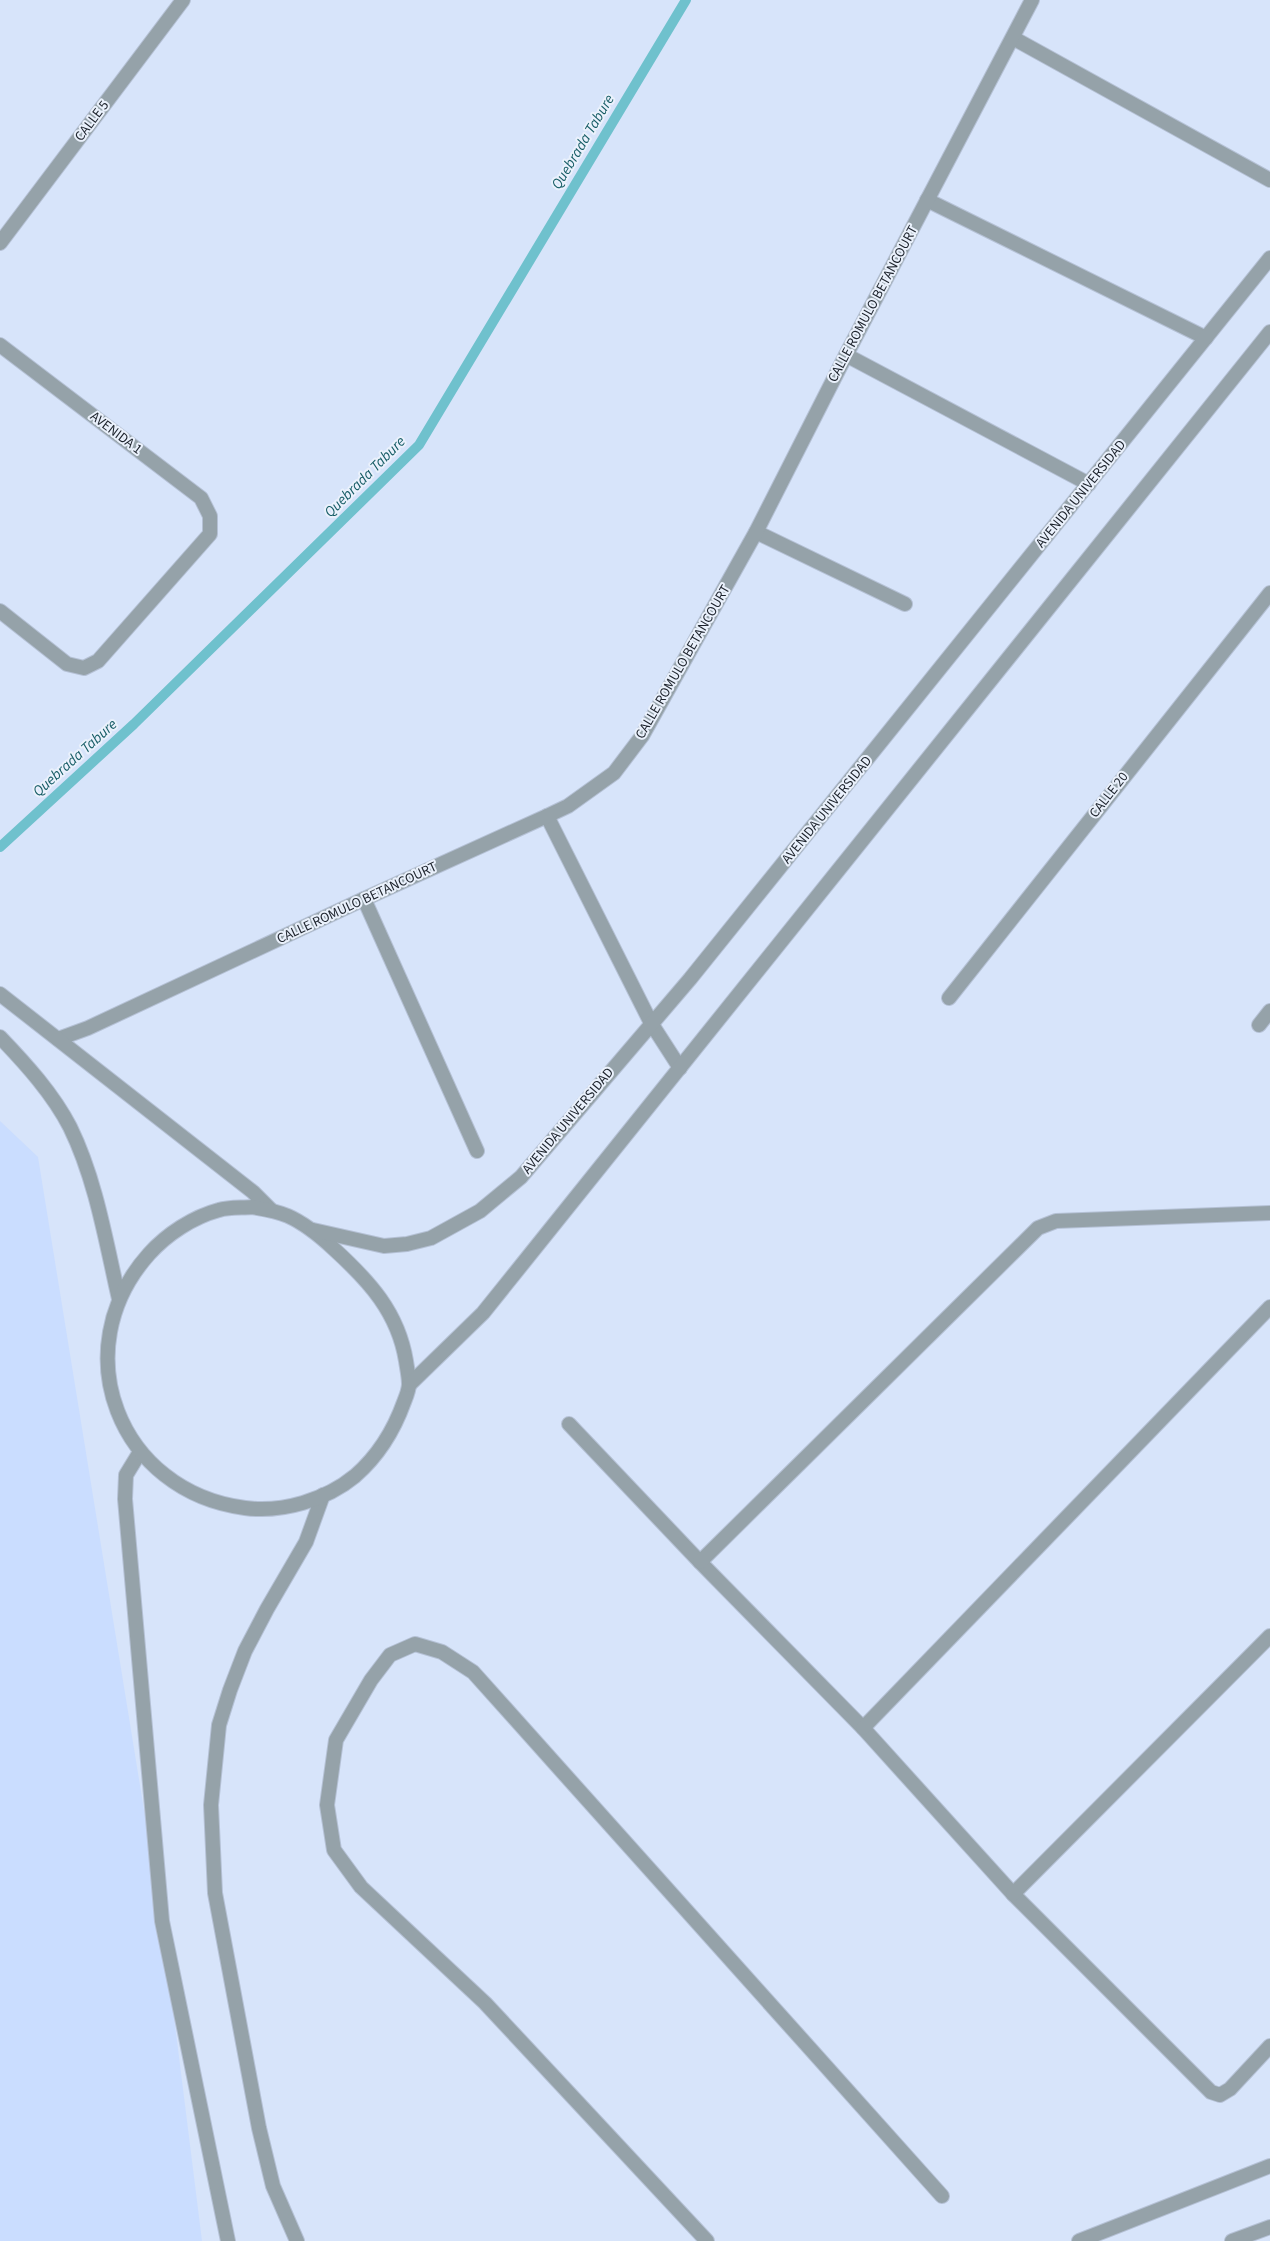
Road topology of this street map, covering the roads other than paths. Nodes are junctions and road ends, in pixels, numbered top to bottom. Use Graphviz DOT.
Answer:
graph roads {
  1 [pos="183,0"];
  2 [pos="1032,0"];
  3 [pos="1013,38"];
  4 [pos="1270,180"];
  5 [pos="927,200"];
  6 [pos="0,243"];
  7 [pos="1270,258"];
  8 [pos="1270,332"];
  9 [pos="1206,338"];
  10 [pos="0,345"];
  11 [pos="846,355"];
  12 [pos="1089,484"];
  13 [pos="756,532"];
  14 [pos="1270,593"];
  15 [pos="905,604"];
  16 [pos="0,611"];
  17 [pos="547,816"];
  18 [pos="364,899"];
  19 [pos="0,994"];
  20 [pos="949,998"];
  21 [pos="1270,1011"];
  22 [pos="651,1024"];
  23 [pos="1259,1025"];
  24 [pos="0,1037"];
  25 [pos="58,1039"];
  26 [pos="680,1068"];
  27 [pos="477,1151"];
  28 [pos="272,1210"];
  29 [pos="1270,1212"];
  30 [pos="313,1230"];
  31 [pos="119,1299"];
  32 [pos="1270,1307"];
  33 [pos="409,1385"];
  34 [pos="569,1424"];
  35 [pos="140,1452"];
  36 [pos="324,1495"];
  37 [pos="700,1562"];
  38 [pos="1270,1636"];
  39 [pos="863,1728"];
  40 [pos="1013,1894"];
  41 [pos="1270,2046"];
  42 [pos="1270,2166"];
  43 [pos="942,2196"];
  44 [pos="1270,2227"];
  45 [pos="228,2241"];
  46 [pos="297,2241"];
  47 [pos="707,2241"];
  48 [pos="1079,2241"];
  49 [pos="1232,2241"];
  1 -- 6 [label="street, CALLE 5"];
  2 -- 3 [label="street, CALLE ROMULO BETANCOURT"];
  3 -- 4 [label="street"];
  3 -- 5 [label="street, CALLE ROMULO BETANCOURT"];
  5 -- 9 [label="street"];
  5 -- 11 [label="street, CALLE ROMULO BETANCOURT"];
  7 -- 9 [label="street, AVENIDA UNIVERSIDAD"];
  8 -- 26 [label="street"];
  9 -- 12 [label="street, AVENIDA UNIVERSIDAD"];
  10 -- 16 [label="street, AVENIDA 1"];
  11 -- 12 [label="street"];
  11 -- 13 [label="street, CALLE ROMULO BETANCOURT"];
  12 -- 22 [label="street, AVENIDA UNIVERSIDAD"];
  13 -- 15 [label="street"];
  13 -- 17 [label="street, CALLE ROMULO BETANCOURT"];
  14 -- 20 [label="street, CALLE 20"];
  17 -- 18 [label="street, CALLE ROMULO BETANCOURT"];
  17 -- 22 [label="street"];
  18 -- 25 [label="street, CALLE ROMULO BETANCOURT"];
  18 -- 27 [label="street"];
  19 -- 25 [label="street"];
  21 -- 23 [label="street"];
  22 -- 26 [label="street"];
  22 -- 30 [label="street, AVENIDA UNIVERSIDAD"];
  24 -- 31 [label="street"];
  25 -- 28 [label="street"];
  26 -- 33 [label="street"];
  28 -- 30 [label="street"];
  28 -- 31 [label="street"];
  29 -- 37 [label="street"];
  30 -- 33 [label="street"];
  31 -- 35 [label="street"];
  32 -- 39 [label="street"];
  33 -- 36 [label="street"];
  34 -- 37 [label="street"];
  35 -- 36 [label="street"];
  35 -- 45 [label="street"];
  36 -- 46 [label="street"];
  37 -- 39 [label="street"];
  38 -- 40 [label="street"];
  39 -- 40 [label="street"];
  40 -- 41 [label="street"];
  42 -- 48 [label="street"];
  43 -- 47 [label="street"];
  44 -- 49 [label="street"];
}
